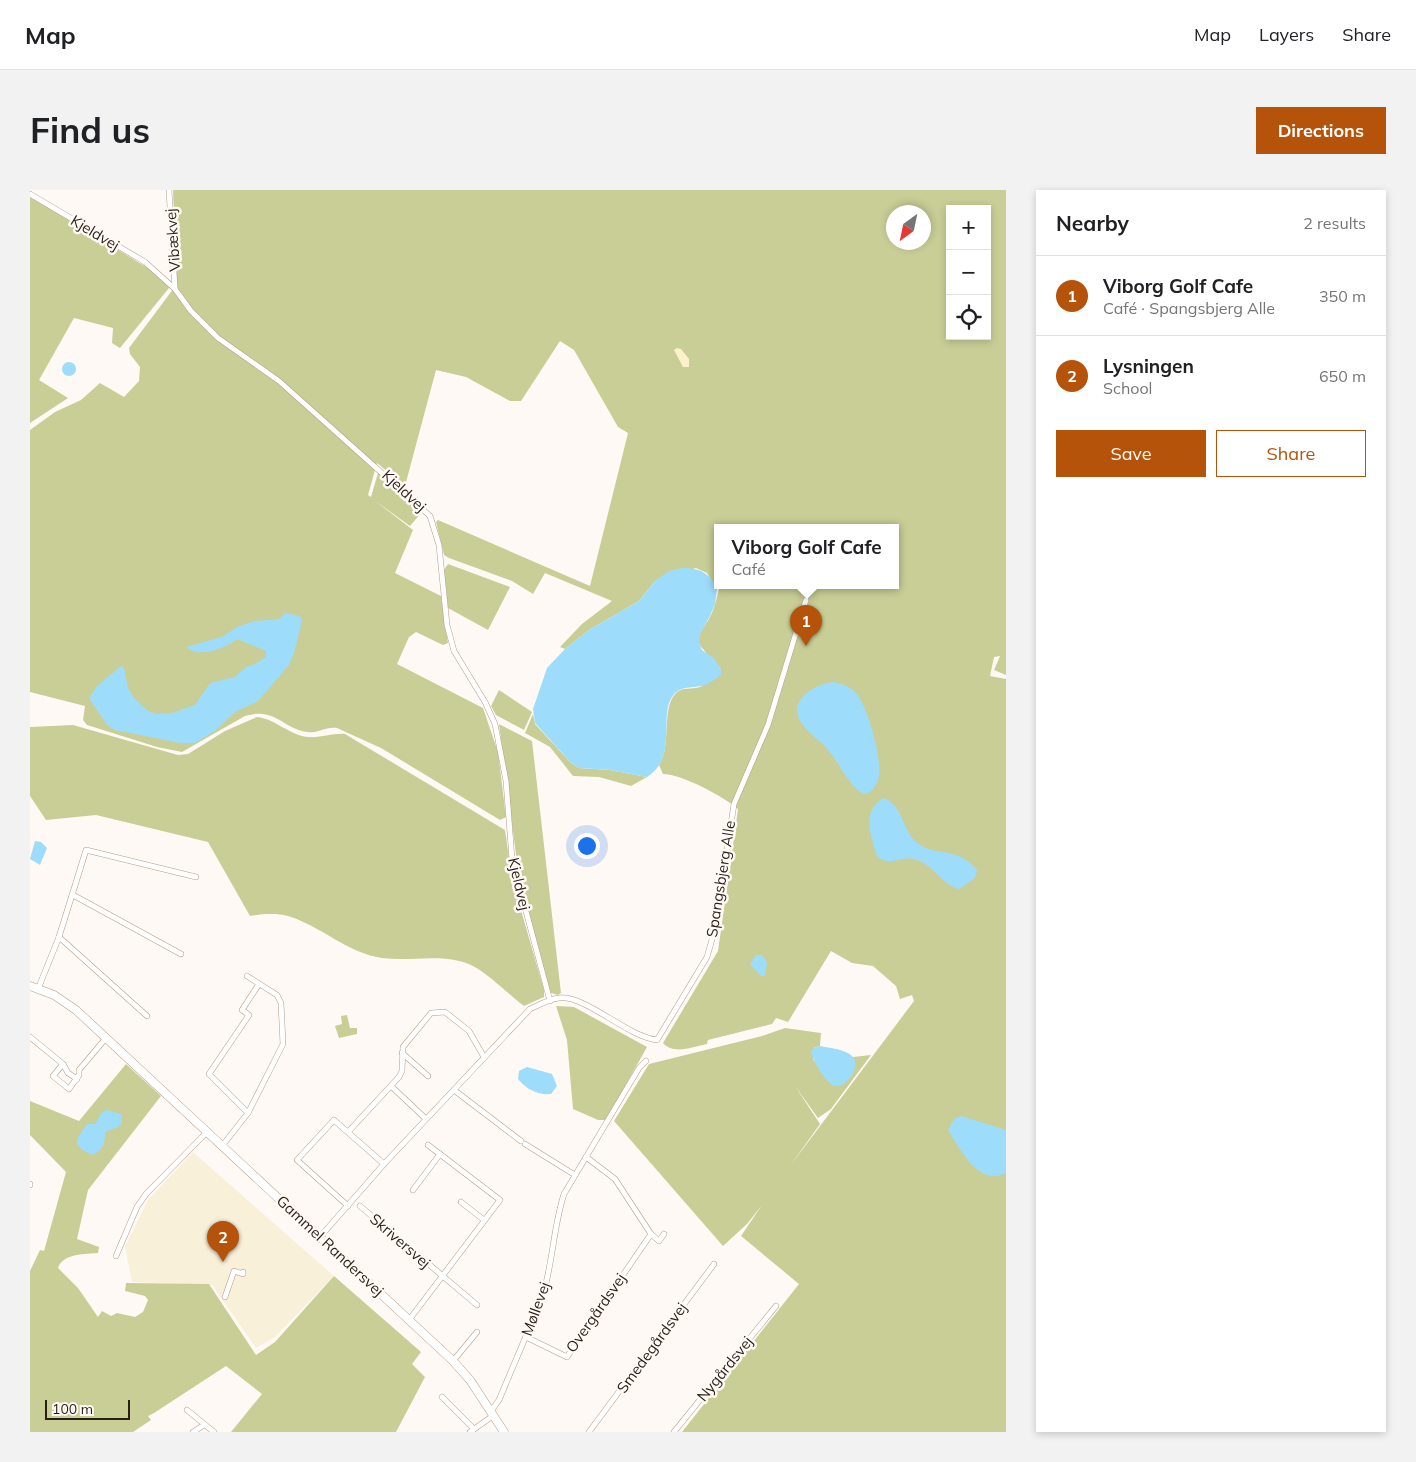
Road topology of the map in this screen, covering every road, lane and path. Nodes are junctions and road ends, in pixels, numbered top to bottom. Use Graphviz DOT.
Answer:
graph roads {
  1 [pos="169,190"];
  2 [pos="30,194"];
  3 [pos="176,289"];
  4 [pos="806,600"];
  5 [pos="196,877"];
  6 [pos="73,895"];
  7 [pos="59,937"];
  8 [pos="181,954"];
  9 [pos="246,976"];
  10 [pos="259,984"];
  11 [pos="30,986"];
  12 [pos="38,989"];
  13 [pos="550,1000"];
  14 [pos="147,1016"];
  15 [pos="30,1037"];
  16 [pos="106,1038"];
  17 [pos="402,1053"];
  18 [pos="484,1057"];
  19 [pos="646,1061"];
  20 [pos="63,1064"];
  21 [pos="428,1076"];
  22 [pos="76,1079"];
  23 [pos="391,1086"];
  24 [pos="454,1090"];
  25 [pos="248,1113"];
  26 [pos="426,1119"];
  27 [pos="207,1132"];
  28 [pos="348,1132"];
  29 [pos="428,1145"];
  30 [pos="222,1146"];
  31 [pos="440,1154"];
  32 [pos="586,1158"];
  33 [pos="384,1164"];
  34 [pos="575,1175"];
  35 [pos="413,1190"];
  36 [pos="461,1202"];
  37 [pos="348,1206"];
  38 [pos="360,1206"];
  39 [pos="484,1220"];
  40 [pos="651,1234"];
  41 [pos="664,1234"];
  42 [pos="320,1237"];
  43 [pos="116,1256"];
  44 [pos="714,1264"];
  45 [pos="243,1272"];
  46 [pos="441,1276"];
  47 [pos="225,1297"];
  48 [pos="477,1305"];
  49 [pos="776,1306"];
  50 [pos="409,1320"];
  51 [pos="477,1332"];
  52 [pos="526,1337"];
  53 [pos="453,1361"];
  54 [pos="442,1397"];
  55 [pos="187,1410"];
  56 [pos="492,1413"];
  57 [pos="204,1425"];
  58 [pos="472,1431"];
  59 [pos="193,1432"];
  60 [pos="214,1432"];
  61 [pos="504,1432"];
  62 [pos="590,1432"];
  63 [pos="674,1432"];
  1 -- 3 [label="street, Vibækvej"];
  2 -- 3 [label="street, Kjeldvej"];
  3 -- 13 [label="street, Kjeldvej"];
  4 -- 13 [label="street, Spangsbjerg Alle"];
  5 -- 6 [label="street"];
  6 -- 7 [label="street"];
  6 -- 8 [label="street"];
  7 -- 12 [label="street"];
  7 -- 14 [label="street"];
  9 -- 10 [label="street"];
  10 -- 25 [label="street"];
  10 -- 25 [label="street"];
  11 -- 12 [label="street, Gammel Randersvej"];
  12 -- 16 [label="street, Gammel Randersvej"];
  13 -- 18 [label="street, Spangsbjerg Alle"];
  15 -- 20 [label="street"];
  16 -- 22 [label="street"];
  16 -- 27 [label="street, Gammel Randersvej"];
  17 -- 18 [label="street"];
  17 -- 21 [label="street"];
  17 -- 23 [label="street"];
  18 -- 24 [label="street, Spangsbjerg Alle"];
  19 -- 32 [label="street, Møllevej"];
  20 -- 22 [label="street"];
  20 -- 22 [label="street"];
  23 -- 26 [label="street"];
  23 -- 28 [label="street"];
  24 -- 26 [label="street, Spangsbjerg Alle"];
  24 -- 34 [label="street"];
  25 -- 30 [label="street"];
  26 -- 33 [label="street, Spangsbjerg Alle"];
  27 -- 30 [label="street, Gammel Randersvej"];
  27 -- 43 [label="street"];
  28 -- 33 [label="street"];
  28 -- 37 [label="street"];
  29 -- 31 [label="street, Skriversvej"];
  30 -- 42 [label="street, Gammel Randersvej"];
  31 -- 35 [label="street"];
  31 -- 39 [label="street, Skriversvej"];
  32 -- 34 [label="street, Møllevej"];
  32 -- 40 [label="street"];
  33 -- 37 [label="street, Spangsbjerg Alle"];
  34 -- 52 [label="street, Møllevej"];
  36 -- 39 [label="street"];
  37 -- 42 [label="street, Spangsbjerg Alle"];
  38 -- 46 [label="street, Skriversvej"];
  39 -- 46 [label="street, Skriversvej"];
  40 -- 41 [label="street"];
  40 -- 52 [label="street, Overgårdsvej"];
  42 -- 50 [label="street, Gammel Randersvej"];
  44 -- 62 [label="street, Smedegårdsvej"];
  45 -- 47 [label="street"];
  46 -- 48 [label="street, Skriversvej"];
  46 -- 50 [label="street, Skriversvej"];
  49 -- 63 [label="street, Nygårdsvej"];
  50 -- 53 [label="street, Gammel Randersvej"];
  51 -- 53 [label="street"];
  52 -- 56 [label="street, Møllevej"];
  53 -- 56 [label="street, Gammel Randersvej"];
  54 -- 58 [label="street"];
  55 -- 57 [label="street"];
  56 -- 58 [label="street"];
  56 -- 61 [label="street, Gammel Randersvej"];
  57 -- 59 [label="street"];
  57 -- 60 [label="street"];
}
